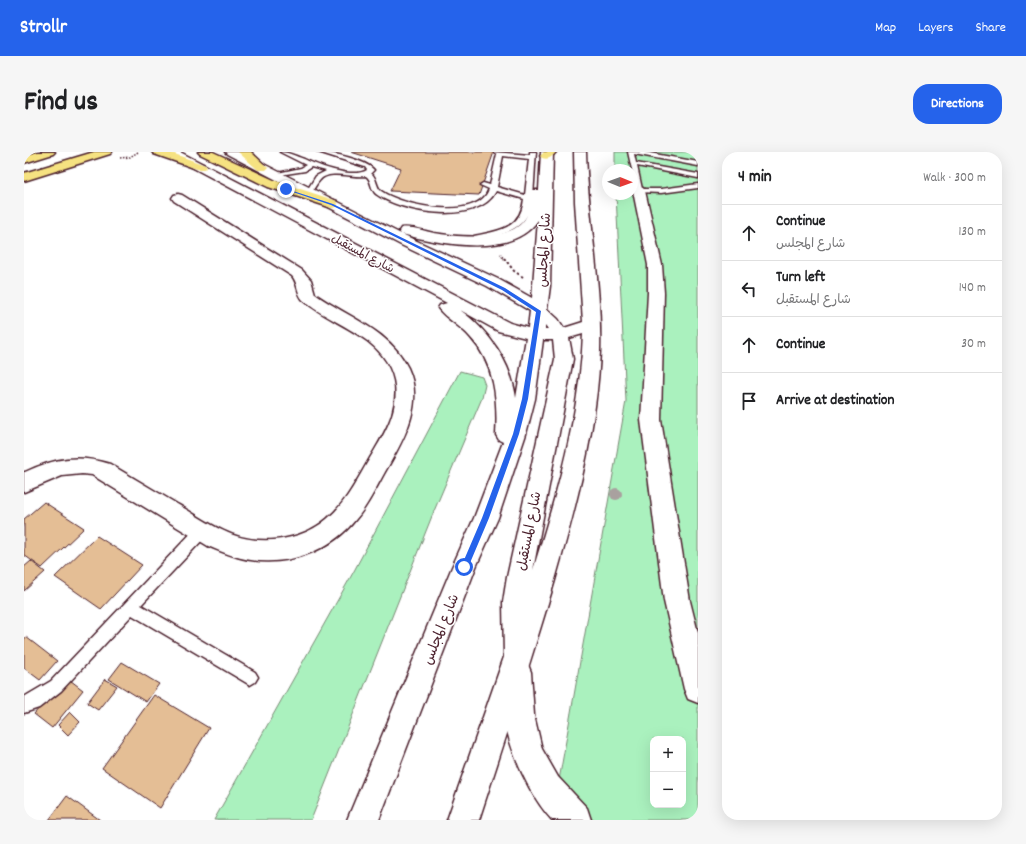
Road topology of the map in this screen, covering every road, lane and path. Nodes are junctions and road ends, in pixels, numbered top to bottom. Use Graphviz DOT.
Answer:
graph roads {
  1 [pos="49,152"];
  2 [pos="81,152"];
  3 [pos="106,152"];
  4 [pos="158,152"];
  5 [pos="171,152"];
  6 [pos="204,152"];
  7 [pos="231,152"];
  8 [pos="244,152"];
  9 [pos="283,152"];
  10 [pos="321,152"];
  11 [pos="580,152"];
  12 [pos="631,152"];
  13 [pos="634,152"];
  14 [pos="499,153"];
  15 [pos="542,154"];
  16 [pos="24,160"];
  17 [pos="312,164"];
  18 [pos="634,164"];
  19 [pos="698,164"];
  20 [pos="638,165"];
  21 [pos="201,167"];
  22 [pos="262,168"];
  23 [pos="24,169"];
  24 [pos="333,171"];
  25 [pos="368,174"];
  26 [pos="687,174"];
  27 [pos="276,175"];
  28 [pos="698,176"];
  29 [pos="24,177"];
  30 [pos="483,185"];
  31 [pos="698,186"];
  32 [pos="493,187"];
  33 [pos="638,187"];
  34 [pos="689,187"];
  35 [pos="309,192"];
  36 [pos="178,198"];
  37 [pos="527,198"];
  38 [pos="332,204"];
  39 [pos="444,240"];
  40 [pos="488,240"];
  41 [pos="380,262"];
  42 [pos="524,278"];
  43 [pos="592,324"];
  44 [pos="545,327"];
  45 [pos="503,474"];
  46 [pos="24,482"];
  47 [pos="202,531"];
  48 [pos="131,607"];
  49 [pos="518,659"];
  50 [pos="250,677"];
  51 [pos="698,689"];
  52 [pos="24,705"];
  53 [pos="363,820"];
  54 [pos="463,820"];
  55 [pos="575,820"];
  1 -- 16 [label="main road"];
  2 -- 23 [label="main road"];
  3 -- 29 [label="main road"];
  4 -- 21 [label="main road"];
  5 -- 21 [label="main road, شارع المستقبل"];
  6 -- 38 [label="main road"];
  7 -- 22 [label="main road"];
  8 -- 22 [label="main road"];
  9 -- 17 [label="lane"];
  10 -- 25 [label="lane"];
  11 -- 43 [label="main road"];
  12 -- 18 [label="lane"];
  13 -- 19 [label="lane"];
  14 -- 15 [label="lane"];
  14 -- 32 [label="lane"];
  15 -- 37 [label="lane"];
  15 -- 40 [label="main road"];
  15 -- 44 [label="main road, شارع المجلس"];
  17 -- 24 [label="lane"];
  17 -- 27 [label="lane"];
  20 -- 26 [label="lane"];
  21 -- 41 [label="main road, شارع المستقبل"];
  22 -- 27 [label="main road"];
  24 -- 25 [label="lane"];
  24 -- 35 [label="lane"];
  25 -- 32 [label="lane"];
  26 -- 28 [label="lane"];
  26 -- 34 [label="lane"];
  27 -- 35 [label="main road"];
  30 -- 32 [label="lane"];
  31 -- 34 [label="lane"];
  32 -- 37 [label="lane"];
  33 -- 34 [label="lane"];
  33 -- 51 [label="main road"];
  35 -- 38 [label="main road"];
  36 -- 47 [label="main road"];
  37 -- 39 [label="lane"];
  38 -- 39 [label="main road"];
  38 -- 44 [label="main road"];
  39 -- 40 [label="main road"];
  40 -- 42 [label="path"];
  41 -- 44 [label="main road, شارع المستقبل"];
  41 -- 45 [label="main road"];
  43 -- 44 [label="main road, شارع المستقبل"];
  43 -- 49 [label="main road"];
  44 -- 45 [label="main road, شارع المجلس"];
  44 -- 49 [label="main road, شارع المستقبل"];
  45 -- 53 [label="main road, شارع المجلس"];
  46 -- 47 [label="main road"];
  47 -- 48 [label="lane"];
  48 -- 50 [label="lane"];
  48 -- 52 [label="lane"];
  49 -- 54 [label="main road"];
  49 -- 55 [label="main road"];
}
